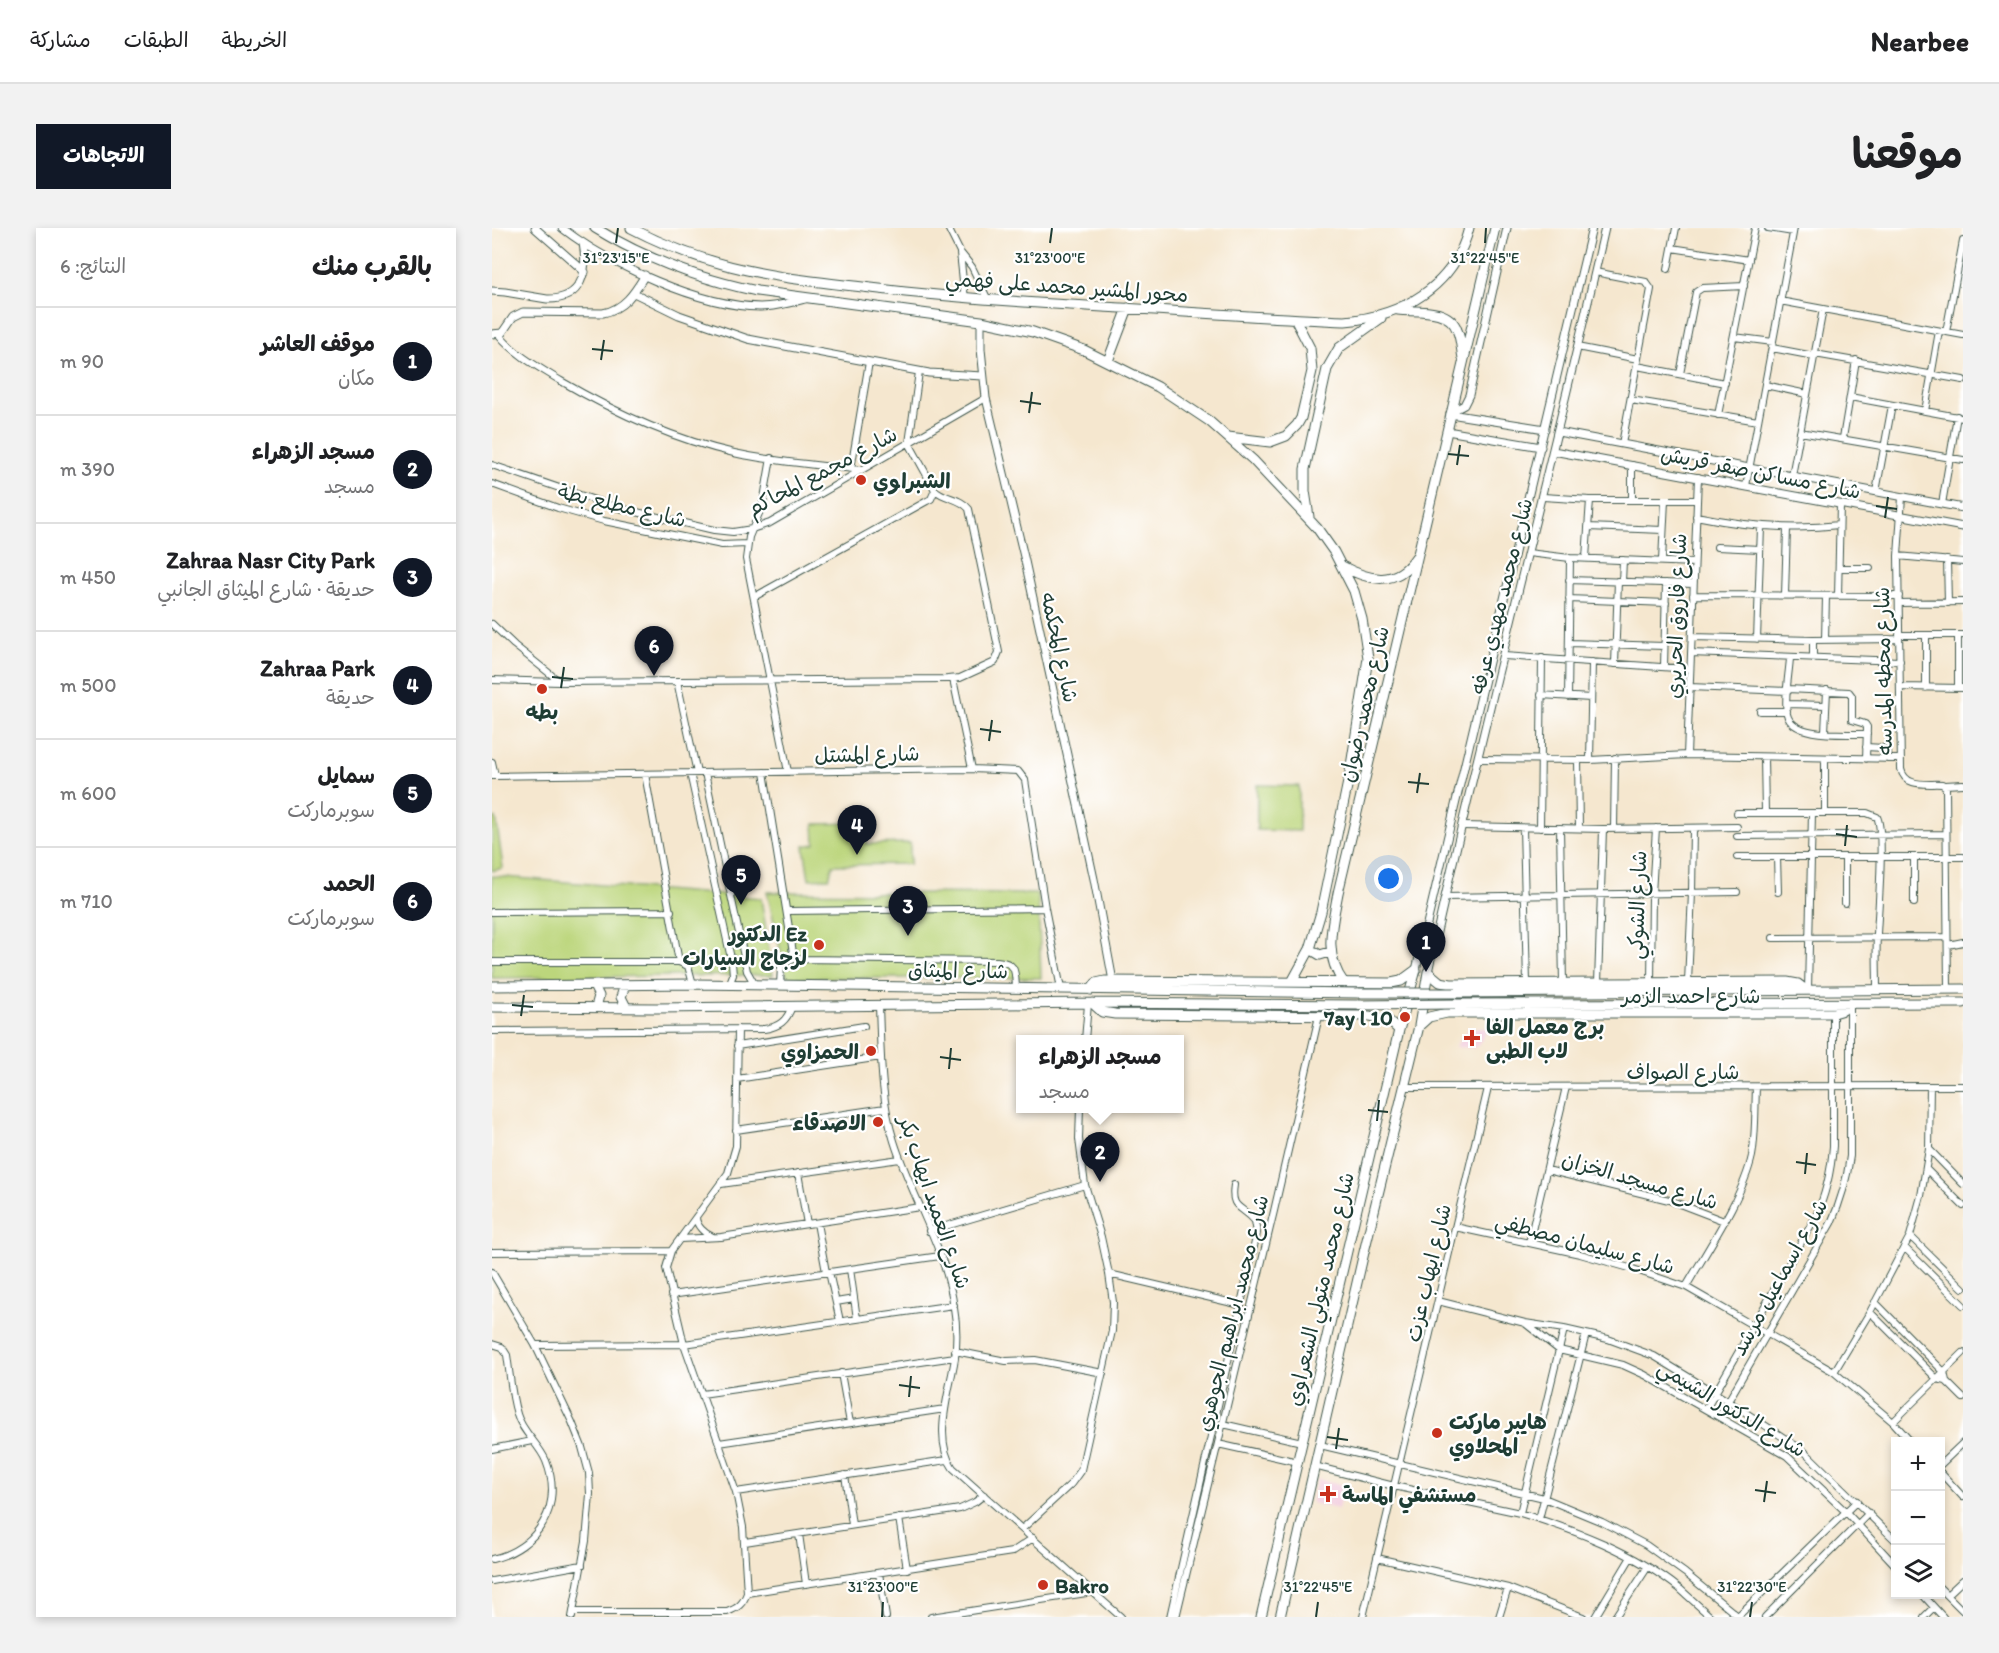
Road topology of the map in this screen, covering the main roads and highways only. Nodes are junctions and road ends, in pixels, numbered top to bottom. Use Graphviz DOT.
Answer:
graph roads {
  1 [pos="595,228"];
  2 [pos="631,228"];
  3 [pos="1469,228"];
  4 [pos="1495,228"];
  5 [pos="1128,308"];
  6 [pos="1393,312"];
  7 [pos="1295,319"];
  8 [pos="1108,361"];
  9 [pos="1464,363"];
  10 [pos="1228,437"];
  11 [pos="1309,519"];
  12 [pos="1418,554"];
  13 [pos="1342,566"];
  14 [pos="1310,949"];
  15 [pos="1330,952"];
  16 [pos="1416,970"];
  17 [pos="1428,972"];
  18 [pos="1292,982"];
  19 [pos="1344,983"];
  20 [pos="1375,983"];
  21 [pos="1451,984"];
  22 [pos="626,985"];
  23 [pos="492,986"];
  24 [pos="594,986"];
  25 [pos="1963,989"];
  26 [pos="1091,990"];
  27 [pos="1807,990"];
  28 [pos="1963,1003"];
  29 [pos="1090,1004"];
  30 [pos="1850,1004"];
  31 [pos="492,1006"];
  32 [pos="596,1007"];
  33 [pos="626,1007"];
  34 [pos="1447,1013"];
  35 [pos="1377,1017"];
  36 [pos="1419,1026"];
  37 [pos="1399,1030"];
  38 [pos="1383,1100"];
  39 [pos="1400,1103"];
  40 [pos="1378,1122"];
  41 [pos="1395,1125"];
  42 [pos="1283,1527"];
  43 [pos="1300,1530"];
  44 [pos="1277,1547"];
  45 [pos="1296,1550"];
  46 [pos="1261,1617"];
  47 [pos="1280,1617"];
  1 -- 8 [label="main road, محور المشير محمد على فهمي"];
  2 -- 5 [label="main road, محور المشير محمد على فهمي"];
  3 -- 6 [label="main road, محور المشير محمد على فهمي"];
  4 -- 9 [label="main road"];
  5 -- 7 [label="main road, محور المشير محمد على فهمي"];
  5 -- 8 [label="main road"];
  6 -- 7 [label="main road, محور المشير محمد على فهمي"];
  6 -- 9 [label="main road"];
  6 -- 11 [label="main road"];
  7 -- 10 [label="main road"];
  8 -- 10 [label="main road, محور المشير محمد على فهمي"];
  9 -- 12 [label="main road, شارع محمد رضوان"];
  10 -- 11 [label="main road, محور المشير محمد على فهمي"];
  11 -- 13 [label="main road, شارع محمد رضوان"];
  12 -- 13 [label="main road"];
  12 -- 15 [label="main road, شارع محمد رضوان"];
  13 -- 14 [label="main road, شارع محمد رضوان"];
  14 -- 15 [label="main road"];
  14 -- 18 [label="main road, شارع محمد رضوان"];
  15 -- 19 [label="main road, شارع محمد رضوان"];
  16 -- 20 [label="main road, شارع الميثاق"];
  16 -- 37 [label="main road, شارع محمد متولي الشعراوي"];
  17 -- 21 [label="main road, شارع احمد الزمر"];
  17 -- 36 [label="main road, شارع محمد متولي الشعراوي"];
  18 -- 19 [label="main road, شارع الميثاق"];
  18 -- 26 [label="main road, شارع الميثاق"];
  19 -- 20 [label="main road, شارع الميثاق"];
  20 -- 35 [label="main road"];
  21 -- 27 [label="main road, شارع احمد الزمر"];
  21 -- 34 [label="main road"];
  22 -- 24 [label="main road, شارع الميثاق"];
  22 -- 26 [label="main road, شارع الميثاق"];
  22 -- 33 [label="main road"];
  23 -- 24 [label="main road, شارع الميثاق"];
  24 -- 32 [label="main road"];
  25 -- 27 [label="main road, شارع احمد الزمر"];
  26 -- 27 [label="main road, bridge"];
  28 -- 30 [label="main road, شارع احمد الزمر"];
  29 -- 30 [label="main road, bridge"];
  29 -- 33 [label="main road, شارع الميثاق"];
  29 -- 35 [label="main road, شارع الميثاق"];
  30 -- 34 [label="main road, شارع احمد الزمر"];
  31 -- 32 [label="main road, شارع الميثاق"];
  32 -- 33 [label="main road, شارع الميثاق"];
  34 -- 36 [label="main road, شارع احمد الزمر"];
  35 -- 37 [label="main road, شارع الميثاق"];
  36 -- 39 [label="main road, شارع محمد متولي الشعراوي"];
  37 -- 38 [label="main road, شارع محمد متولي الشعراوي"];
  38 -- 39 [label="main road"];
  38 -- 40 [label="main road, شارع محمد متولي الشعراوي"];
  39 -- 41 [label="main road, شارع محمد متولي الشعراوي"];
  40 -- 41 [label="main road"];
  40 -- 42 [label="main road, شارع محمد متولي الشعراوي"];
  41 -- 43 [label="main road, شارع محمد متولي الشعراوي"];
  42 -- 43 [label="main road"];
  42 -- 44 [label="main road, شارع محمد متولي الشعراوي"];
  43 -- 45 [label="main road, شارع محمد متولي الشعراوي"];
  44 -- 45 [label="main road"];
  44 -- 46 [label="main road, شارع محمد متولي الشعراوي"];
  45 -- 47 [label="main road, شارع محمد متولي الشعراوي"];
}
